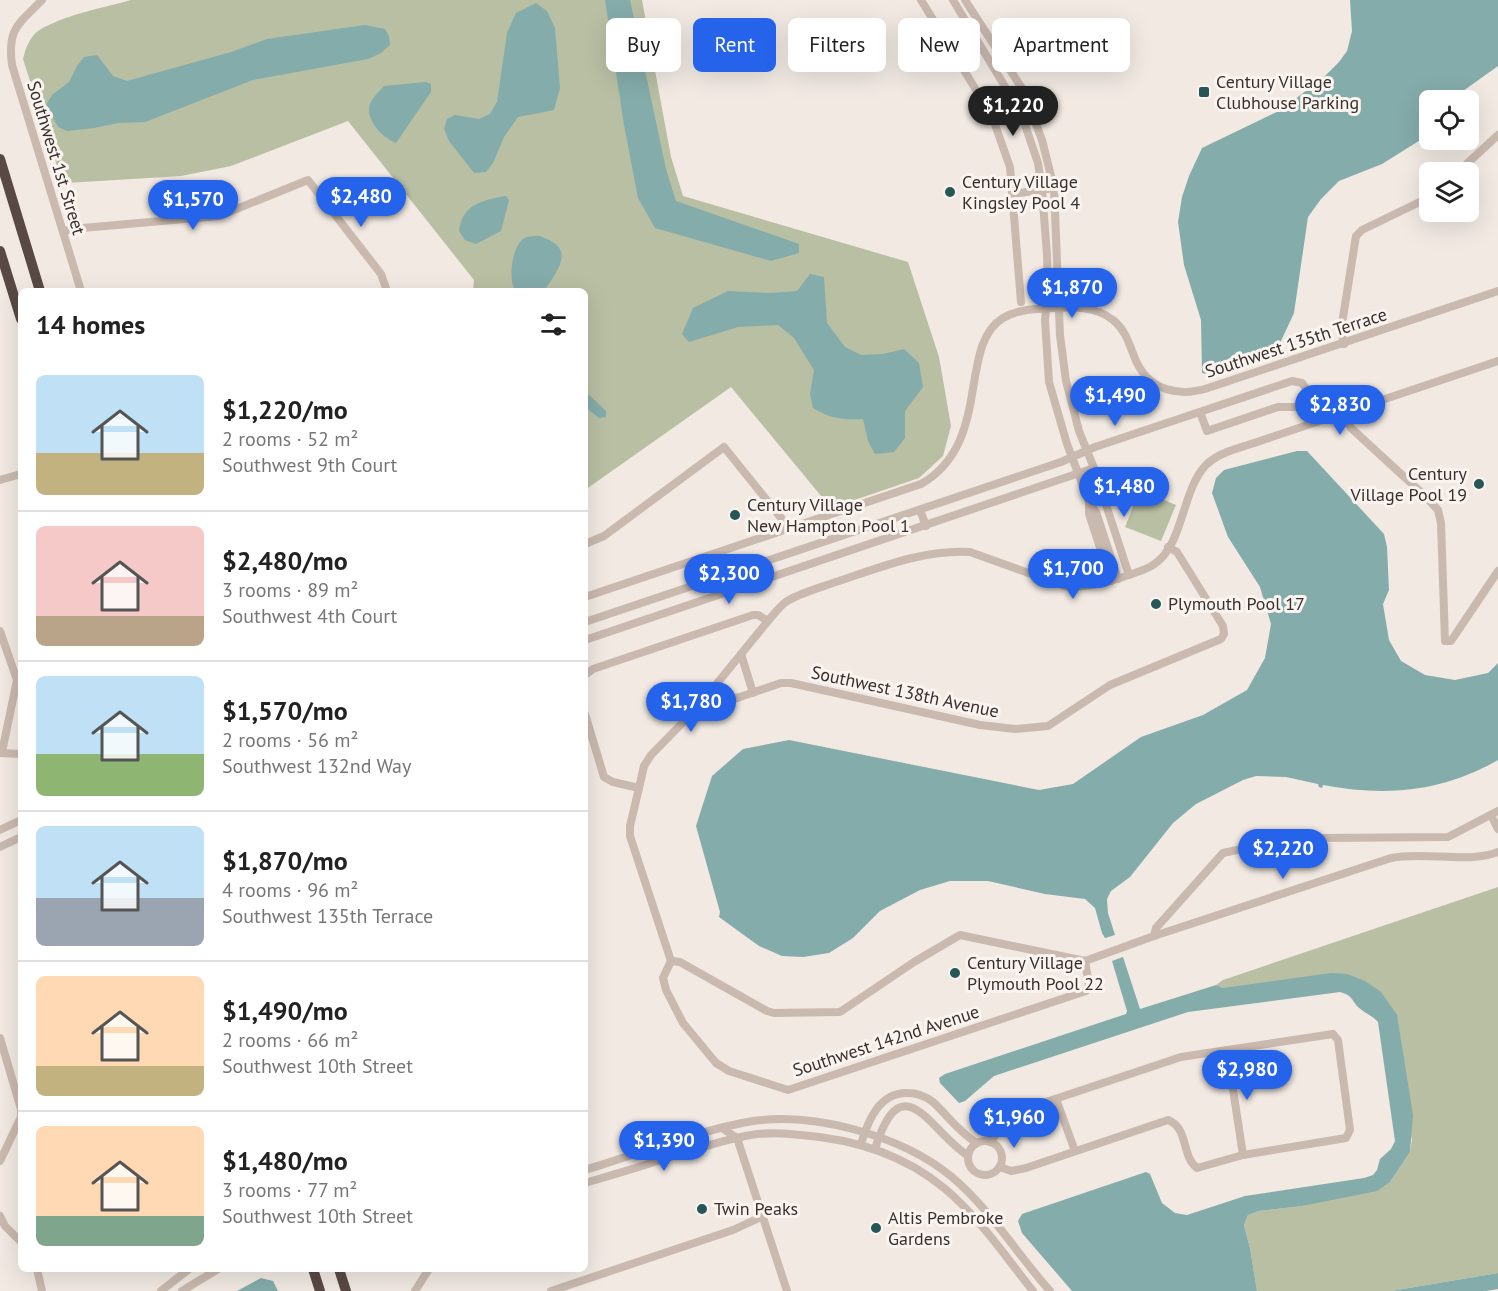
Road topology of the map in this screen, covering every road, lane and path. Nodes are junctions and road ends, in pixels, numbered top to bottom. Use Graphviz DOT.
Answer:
graph roads {
  1 [pos="42,0"];
  2 [pos="921,0"];
  3 [pos="953,0"];
  4 [pos="965,0"];
  5 [pos="1498,135"];
  6 [pos="0,159"];
  7 [pos="1469,162"];
  8 [pos="1054,188"];
  9 [pos="1042,190"];
  10 [pos="1013,194"];
  11 [pos="1419,202"];
  12 [pos="63,232"];
  13 [pos="0,251"];
  14 [pos="39,288"];
  15 [pos="80,288"];
  16 [pos="387,288"];
  17 [pos="1498,291"];
  18 [pos="1021,302"];
  19 [pos="1059,308"];
  20 [pos="18,309"];
  21 [pos="1046,309"];
  22 [pos="1344,344"];
  23 [pos="1498,361"];
  24 [pos="1200,412"];
  25 [pos="1344,413"];
  26 [pos="1088,451"];
  27 [pos="1072,458"];
  28 [pos="1094,468"];
  29 [pos="1078,474"];
  30 [pos="18,475"];
  31 [pos="0,480"];
  32 [pos="920,510"];
  33 [pos="926,526"];
  34 [pos="790,529"];
  35 [pos="588,542"];
  36 [pos="1168,547"];
  37 [pos="1498,571"];
  38 [pos="1129,575"];
  39 [pos="1114,580"];
  40 [pos="588,596"];
  41 [pos="588,621"];
  42 [pos="768,621"];
  43 [pos="0,631"];
  44 [pos="588,639"];
  45 [pos="741,654"];
  46 [pos="588,673"];
  47 [pos="753,693"];
  48 [pos="697,708"];
  49 [pos="588,724"];
  50 [pos="1,753"];
  51 [pos="18,754"];
  52 [pos="639,788"];
  53 [pos="1495,813"];
  54 [pos="18,821"];
  55 [pos="1498,829"];
  56 [pos="0,830"];
  57 [pos="18,838"];
  58 [pos="0,847"];
  59 [pos="1498,852"];
  60 [pos="1154,936"];
  61 [pos="671,961"];
  62 [pos="1085,962"];
  63 [pos="0,1038"];
  64 [pos="1227,1050"];
  65 [pos="18,1099"];
  66 [pos="1056,1099"];
  67 [pos="18,1123"];
  68 [pos="722,1128"];
  69 [pos="865,1132"];
  70 [pos="878,1137"];
  71 [pos="738,1138"];
  72 [pos="990,1142"];
  73 [pos="977,1143"];
  74 [pos="861,1144"];
  75 [pos="874,1149"];
  76 [pos="1075,1151"];
  77 [pos="967,1155"];
  78 [pos="1243,1155"];
  79 [pos="0,1161"];
  80 [pos="1000,1167"];
  81 [pos="588,1169"];
  82 [pos="588,1183"];
  83 [pos="0,1216"];
  84 [pos="763,1216"];
  85 [pos="18,1239"];
  86 [pos="39,1272"];
  87 [pos="185,1272"];
  88 [pos="213,1272"];
  89 [pos="314,1272"];
  90 [pos="340,1272"];
  91 [pos="429,1272"];
  92 [pos="42,1291"];
  93 [pos="160,1291"];
  94 [pos="183,1291"];
  95 [pos="320,1291"];
  96 [pos="346,1291"];
  97 [pos="415,1291"];
  98 [pos="551,1291"];
  99 [pos="787,1291"];
  100 [pos="1033,1291"];
  101 [pos="1050,1291"];
  1 -- 12 [label="street, Southwest 1st Street"];
  2 -- 10 [label="street"];
  3 -- 9 [label="street"];
  4 -- 8 [label="street"];
  5 -- 7 [label="street"];
  6 -- 14 [label="highway"];
  8 -- 9 [label="street"];
  8 -- 19 [label="street"];
  9 -- 10 [label="street"];
  9 -- 21 [label="street"];
  10 -- 18 [label="street"];
  11 -- 22 [label="street"];
  12 -- 15 [label="street, Southwest 1st Street"];
  12 -- 16 [label="street"];
  13 -- 20 [label="highway"];
  17 -- 22 [label="street, Southwest 135th Terrace"];
  19 -- 21 [label="street, Southwest 135th Terrace"];
  19 -- 22 [label="street, Southwest 135th Terrace"];
  19 -- 26 [label="street"];
  21 -- 27 [label="street"];
  21 -- 34 [label="street, Southwest 135th Terrace"];
  23 -- 25 [label="street"];
  24 -- 24 [label="street"];
  24 -- 26 [label="street"];
  25 -- 36 [label="street"];
  25 -- 37 [label="street"];
  26 -- 27 [label="street"];
  26 -- 28 [label="street"];
  27 -- 29 [label="street"];
  27 -- 32 [label="street"];
  28 -- 29 [label="street"];
  28 -- 38 [label="street"];
  29 -- 33 [label="street"];
  29 -- 39 [label="street"];
  30 -- 31 [label="street"];
  32 -- 33 [label="street"];
  32 -- 41 [label="street"];
  33 -- 44 [label="street"];
  34 -- 35 [label="street"];
  34 -- 40 [label="street, Southwest 135th Terrace"];
  36 -- 38 [label="street"];
  36 -- 47 [label="street, Southwest 138th Avenue"];
  38 -- 39 [label="street"];
  39 -- 42 [label="street"];
  42 -- 45 [label="street"];
  42 -- 46 [label="street"];
  43 -- 50 [label="street"];
  45 -- 47 [label="street"];
  45 -- 48 [label="street"];
  47 -- 48 [label="street, Southwest 138th Avenue"];
  48 -- 52 [label="street"];
  49 -- 52 [label="street"];
  50 -- 51 [label="street"];
  52 -- 61 [label="street"];
  53 -- 55 [label="street"];
  53 -- 60 [label="street"];
  54 -- 56 [label="street"];
  57 -- 58 [label="street"];
  59 -- 60 [label="street"];
  60 -- 62 [label="street"];
  61 -- 62 [label="street"];
  61 -- 62 [label="street, Southwest 142nd Avenue"];
  63 -- 65 [label="street"];
  64 -- 66 [label="street"];
  64 -- 78 [label="street"];
  64 -- 78 [label="street"];
  66 -- 72 [label="street"];
  66 -- 76 [label="street"];
  67 -- 79 [label="street"];
  68 -- 69 [label="street"];
  68 -- 71 [label="street"];
  68 -- 81 [label="street"];
  69 -- 70 [label="street"];
  69 -- 73 [label="street"];
  69 -- 74 [label="street"];
  70 -- 75 [label="street"];
  70 -- 77 [label="street"];
  70 -- 101 [label="street"];
  71 -- 74 [label="street"];
  71 -- 82 [label="street"];
  71 -- 84 [label="street"];
  72 -- 73 [label="street"];
  72 -- 80 [label="street"];
  73 -- 77 [label="street"];
  74 -- 75 [label="street"];
  75 -- 100 [label="street"];
  76 -- 78 [label="street"];
  76 -- 80 [label="street"];
  77 -- 80 [label="street"];
  83 -- 85 [label="street"];
  84 -- 98 [label="street"];
  84 -- 99 [label="street"];
  86 -- 92 [label="street"];
  87 -- 93 [label="street"];
  88 -- 94 [label="street"];
  89 -- 95 [label="highway"];
  90 -- 96 [label="highway"];
  91 -- 97 [label="street"];
}
